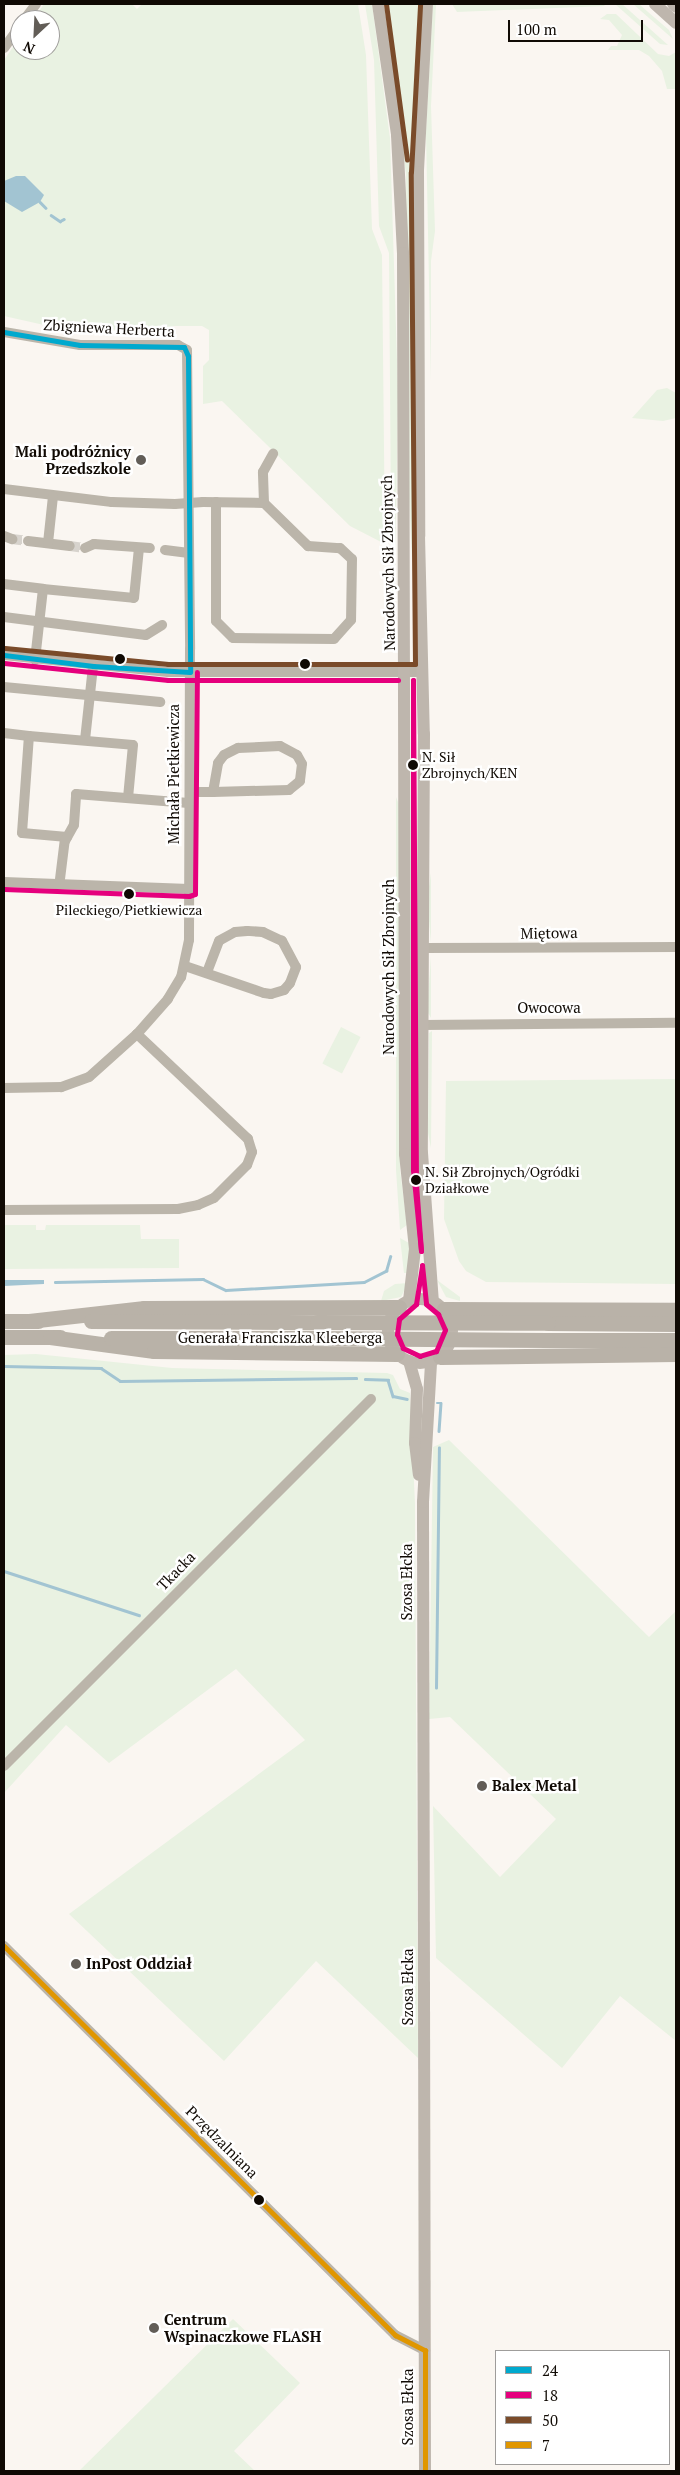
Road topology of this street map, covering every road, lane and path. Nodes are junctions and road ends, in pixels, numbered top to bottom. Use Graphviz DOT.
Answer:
graph roads {
  1 [pos="378,4"];
  2 [pos="427,4"];
  3 [pos="655,4"];
  4 [pos="673,4"];
  5 [pos="676,7"];
  6 [pos="676,23"];
  7 [pos="4,332"];
  8 [pos="184,347"];
  9 [pos="273,454"];
  10 [pos="4,489"];
  11 [pos="53,496"];
  12 [pos="216,502"];
  13 [pos="189,503"];
  14 [pos="264,503"];
  15 [pos="28,541"];
  16 [pos="48,543"];
  17 [pos="70,546"];
  18 [pos="85,548"];
  19 [pos="165,550"];
  20 [pos="189,553"];
  21 [pos="4,584"];
  22 [pos="44,589"];
  23 [pos="404,594"];
  24 [pos="421,595"];
  25 [pos="4,617"];
  26 [pos="39,622"];
  27 [pos="162,625"];
  28 [pos="4,655"];
  29 [pos="35,660"];
  30 [pos="93,666"];
  31 [pos="190,672"];
  32 [pos="406,672"];
  33 [pos="423,672"];
  34 [pos="4,687"];
  35 [pos="89,697"];
  36 [pos="160,702"];
  37 [pos="4,733"];
  38 [pos="29,736"];
  39 [pos="85,740"];
  40 [pos="404,743"];
  41 [pos="423,745"];
  42 [pos="190,792"];
  43 [pos="213,792"];
  44 [pos="128,798"];
  45 [pos="190,803"];
  46 [pos="67,838"];
  47 [pos="60,879"];
  48 [pos="4,882"];
  49 [pos="189,889"];
  50 [pos="676,947"];
  51 [pos="422,948"];
  52 [pos="186,966"];
  53 [pos="206,973"];
  54 [pos="676,1023"];
  55 [pos="422,1025"];
  56 [pos="137,1034"];
  57 [pos="4,1088"];
  58 [pos="422,1153"];
  59 [pos="405,1154"];
  60 [pos="4,1210"];
  61 [pos="404,1304"];
  62 [pos="439,1305"];
  63 [pos="676,1310"];
  64 [pos="4,1321"];
  65 [pos="29,1321"];
  66 [pos="676,1324"];
  67 [pos="4,1337"];
  68 [pos="50,1338"];
  69 [pos="676,1340"];
  70 [pos="676,1354"];
  71 [pos="403,1358"];
  72 [pos="435,1359"];
  73 [pos="371,1399"];
  74 [pos="415,1429"];
  75 [pos="427,1441"];
  76 [pos="423,1502"];
  77 [pos="4,1766"];
  78 [pos="4,1946"];
  79 [pos="425,2350"];
  80 [pos="424,2471"];
  1 -- 23 [label="main road, Narodowych Sił Zbrojnych"];
  2 -- 24 [label="main road"];
  3 -- 6 [label="main road"];
  4 -- 5 [label="main road"];
  7 -- 8 [label="street, Zbigniewa Herberta"];
  8 -- 13 [label="street, Michała Pietkiewicza"];
  9 -- 14 [label="street"];
  10 -- 11 [label="street"];
  11 -- 13 [label="street"];
  11 -- 16 [label="street"];
  12 -- 13 [label="street"];
  12 -- 14 [label="street"];
  12 -- 14 [label="street"];
  13 -- 20 [label="street, Michała Pietkiewicza"];
  15 -- 16 [label="street"];
  16 -- 17 [label="street"];
  18 -- 22 [label="street"];
  19 -- 20 [label="street"];
  20 -- 31 [label="street, Michała Pietkiewicza"];
  21 -- 22 [label="street"];
  22 -- 26 [label="street"];
  23 -- 24 [label="main road"];
  23 -- 32 [label="main road, Narodowych Sił Zbrojnych"];
  24 -- 33 [label="main road"];
  25 -- 26 [label="street"];
  26 -- 27 [label="street"];
  26 -- 29 [label="street"];
  28 -- 29 [label="street"];
  29 -- 30 [label="street"];
  30 -- 31 [label="street"];
  30 -- 35 [label="street"];
  31 -- 32 [label="street"];
  31 -- 42 [label="street, Michała Pietkiewicza"];
  32 -- 33 [label="street"];
  32 -- 40 [label="main road, Narodowych Sił Zbrojnych"];
  33 -- 41 [label="main road"];
  34 -- 35 [label="street"];
  35 -- 36 [label="street"];
  35 -- 39 [label="street"];
  37 -- 38 [label="street"];
  38 -- 39 [label="street"];
  38 -- 46 [label="street"];
  39 -- 44 [label="street"];
  40 -- 41 [label="main road"];
  40 -- 59 [label="main road, Narodowych Sił Zbrojnych"];
  41 -- 51 [label="main road"];
  42 -- 43 [label="street"];
  42 -- 45 [label="street, Michała Pietkiewicza"];
  43 -- 43 [label="street"];
  44 -- 45 [label="street"];
  44 -- 46 [label="street"];
  45 -- 49 [label="street, Michała Pietkiewicza"];
  46 -- 47 [label="street"];
  48 -- 49 [label="street"];
  49 -- 52 [label="street, Michała Pietkiewicza"];
  50 -- 51 [label="street, Miętowa"];
  51 -- 55 [label="main road"];
  52 -- 53 [label="street"];
  52 -- 56 [label="street, Michała Pietkiewicza"];
  53 -- 53 [label="street"];
  54 -- 55 [label="street, Owocowa"];
  55 -- 58 [label="main road"];
  56 -- 57 [label="street, Michała Pietkiewicza"];
  56 -- 60 [label="street"];
  58 -- 59 [label="main road"];
  58 -- 62 [label="main road"];
  59 -- 61 [label="main road, Narodowych Sił Zbrojnych"];
  61 -- 62 [label="main road"];
  61 -- 65 [label="highway"];
  61 -- 71 [label="main road"];
  62 -- 63 [label="highway"];
  62 -- 72 [label="main road"];
  64 -- 65 [label="highway, Generała Franciszka Kleeberga"];
  65 -- 66 [label="highway, Generała Franciszka Kleeberga, bridge"];
  67 -- 68 [label="highway, Generała Franciszka Kleeberga"];
  68 -- 69 [label="highway, Generała Franciszka Kleeberga, bridge"];
  68 -- 71 [label="highway"];
  70 -- 72 [label="highway"];
  71 -- 72 [label="main road"];
  71 -- 74 [label="main road, Szosa Ełcka"];
  72 -- 75 [label="main road, Szosa Ełcka"];
  73 -- 77 [label="street, Tkacka"];
  74 -- 75 [label="main road"];
  74 -- 76 [label="main road, Szosa Ełcka"];
  75 -- 76 [label="main road, Szosa Ełcka"];
  76 -- 79 [label="main road, Szosa Ełcka"];
  78 -- 79 [label="street, Przędzalniana"];
  79 -- 80 [label="main road, Szosa Ełcka"];
}
